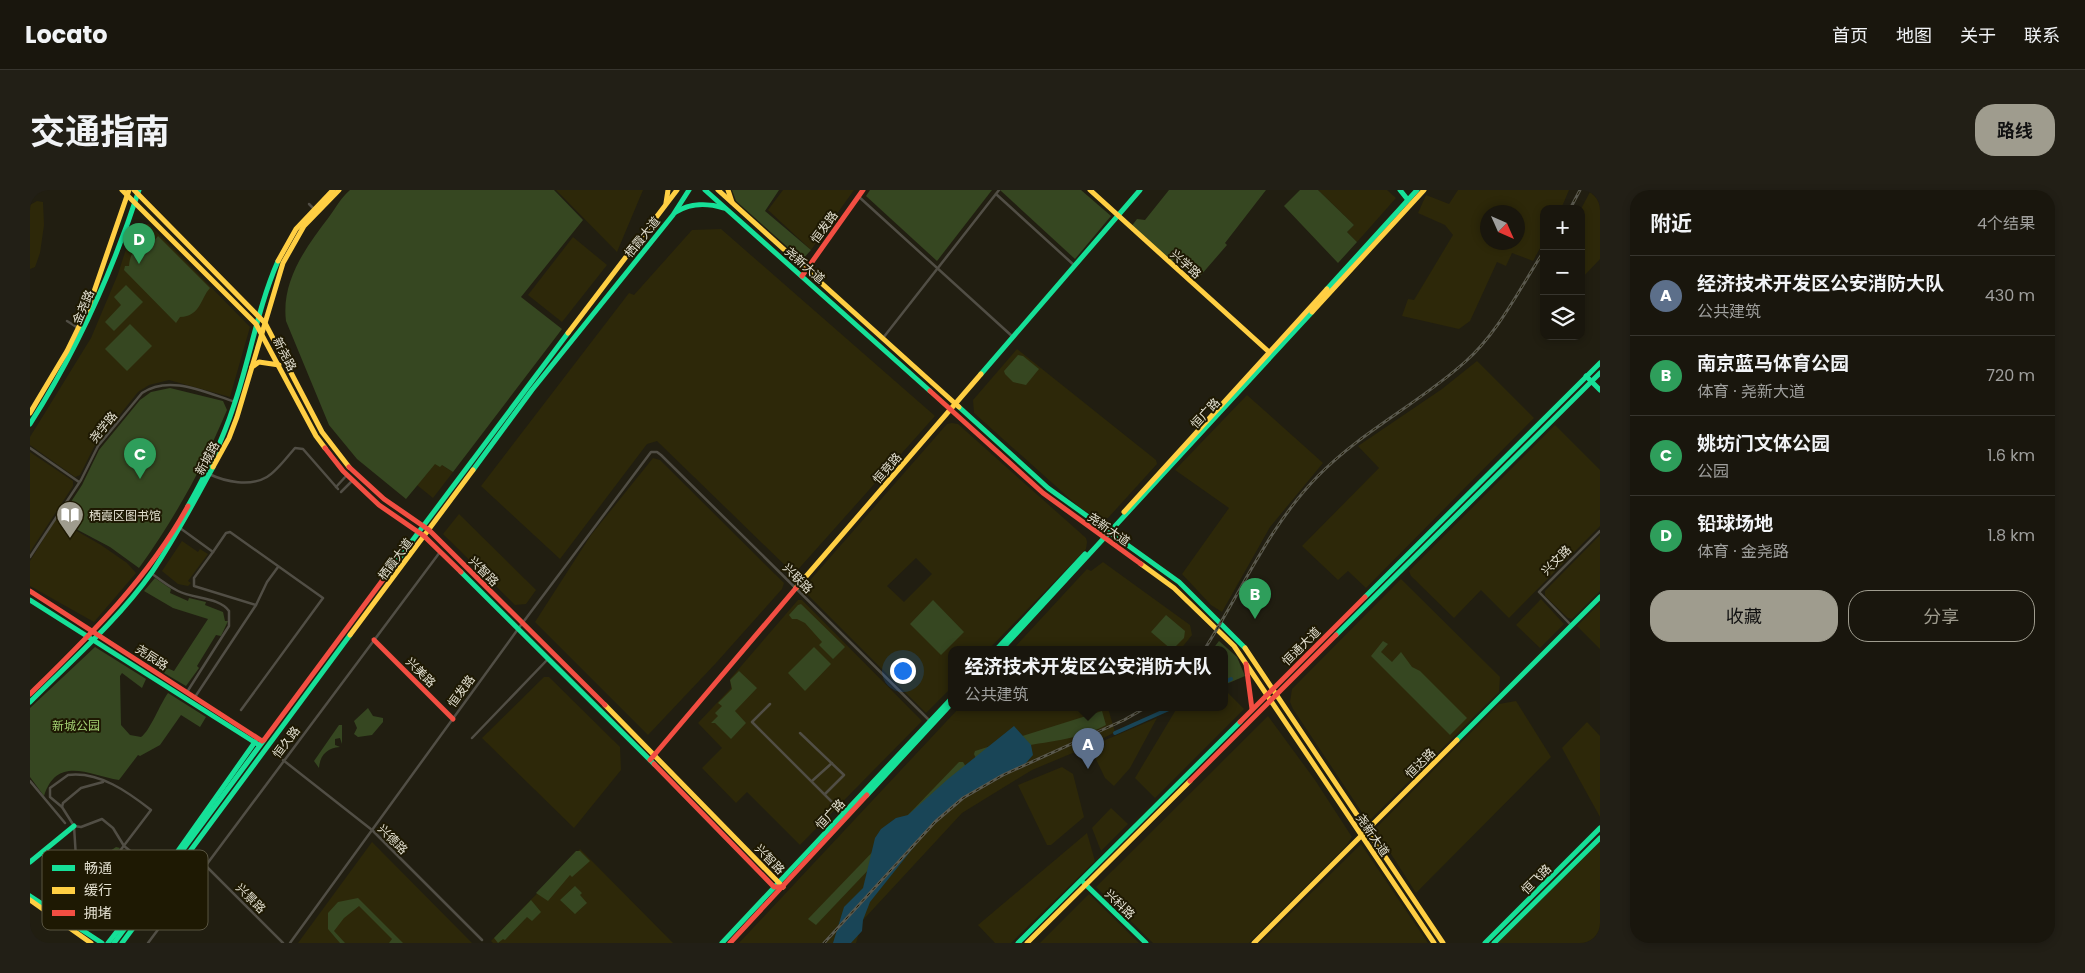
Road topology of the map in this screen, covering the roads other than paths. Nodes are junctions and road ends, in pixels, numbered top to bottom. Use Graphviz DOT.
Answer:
graph roads {
  1 [pos="122,190"];
  2 [pos="333,190"];
  3 [pos="339,190"];
  4 [pos="668,190"];
  5 [pos="677,190"];
  6 [pos="689,190"];
  7 [pos="705,190"];
  8 [pos="718,190"];
  9 [pos="728,190"];
  10 [pos="862,190"];
  11 [pos="999,190"];
  12 [pos="1090,190"];
  13 [pos="1140,190"];
  14 [pos="1400,190"];
  15 [pos="1417,190"];
  16 [pos="1424,190"];
  17 [pos="137,191"];
  18 [pos="128,192"];
  19 [pos="996,194"];
  20 [pos="858,196"];
  21 [pos="1408,198"];
  22 [pos="135,202"];
  23 [pos="732,203"];
  24 [pos="309,204"];
  25 [pos="1408,207"];
  26 [pos="314,209"];
  27 [pos="727,210"];
  28 [pos="662,212"];
  29 [pos="673,215"];
  30 [pos="1118,216"];
  31 [pos="1075,266"];
  32 [pos="806,269"];
  33 [pos="938,269"];
  34 [pos="802,276"];
  35 [pos="259,316"];
  36 [pos="67,321"];
  37 [pos="264,323"];
  38 [pos="256,324"];
  39 [pos="78,328"];
  40 [pos="262,332"];
  41 [pos="883,338"];
  42 [pos="1013,338"];
  43 [pos="1269,352"];
  44 [pos="1600,363"];
  45 [pos="279,365"];
  46 [pos="252,367"];
  47 [pos="1600,373"];
  48 [pos="1586,376"];
  49 [pos="1591,382"];
  50 [pos="1600,390"];
  51 [pos="236,402"];
  52 [pos="956,404"];
  53 [pos="951,410"];
  54 [pos="30,413"];
  55 [pos="30,424"];
  56 [pos="30,448"];
  57 [pos="651,452"];
  58 [pos="209,474"];
  59 [pos="347,475"];
  60 [pos="353,480"];
  61 [pos="80,482"];
  62 [pos="338,489"];
  63 [pos="423,526"];
  64 [pos="180,528"];
  65 [pos="429,530"];
  66 [pos="1600,531"];
  67 [pos="1108,532"];
  68 [pos="418,533"];
  69 [pos="424,536"];
  70 [pos="1102,538"];
  71 [pos="213,552"];
  72 [pos="440,552"];
  73 [pos="30,557"];
  74 [pos="278,567"];
  75 [pos="151,573"];
  76 [pos="796,588"];
  77 [pos="30,591"];
  78 [pos="1600,597"];
  79 [pos="30,600"];
  80 [pos="256,605"];
  81 [pos="524,624"];
  82 [pos="1572,625"];
  83 [pos="518,630"];
  84 [pos="93,635"];
  85 [pos="374,640"];
  86 [pos="1000,646"];
  87 [pos="1005,646"];
  88 [pos="548,659"];
  89 [pos="1246,660"];
  90 [pos="1272,689"];
  91 [pos="187,692"];
  92 [pos="30,694"];
  93 [pos="1267,694"];
  94 [pos="1277,696"];
  95 [pos="195,697"];
  96 [pos="30,702"];
  97 [pos="948,702"];
  98 [pos="1272,702"];
  99 [pos="770,704"];
  100 [pos="948,707"];
  101 [pos="1252,709"];
  102 [pos="241,710"];
  103 [pos="453,719"];
  104 [pos="930,721"];
  105 [pos="800,733"];
  106 [pos="472,738"];
  107 [pos="259,743"];
  108 [pos="656,755"];
  109 [pos="283,760"];
  110 [pos="650,760"];
  111 [pos="832,762"];
  112 [pos="30,781"];
  113 [pos="812,781"];
  114 [pos="106,782"];
  115 [pos="825,794"];
  116 [pos="62,807"];
  117 [pos="844,814"];
  118 [pos="65,823"];
  119 [pos="74,826"];
  120 [pos="1600,828"];
  121 [pos="1367,829"];
  122 [pos="372,830"];
  123 [pos="1360,836"];
  124 [pos="1600,838"];
  125 [pos="124,846"];
  126 [pos="45,850"];
  127 [pos="76,850"];
  128 [pos="121,850"];
  129 [pos="129,850"];
  130 [pos="180,850"];
  131 [pos="181,850"];
  132 [pos="191,850"];
  133 [pos="42,852"];
  134 [pos="30,862"];
  135 [pos="208,863"];
  136 [pos="208,868"];
  137 [pos="1081,880"];
  138 [pos="1086,884"];
  139 [pos="781,885"];
  140 [pos="774,887"];
  141 [pos="30,896"];
  142 [pos="30,900"];
  143 [pos="42,904"];
  144 [pos="42,908"];
  145 [pos="73,930"];
  146 [pos="82,930"];
  147 [pos="118,930"];
  148 [pos="123,930"];
  149 [pos="132,930"];
  150 [pos="134,930"];
  151 [pos="158,930"];
  152 [pos="482,940"];
  153 [pos="91,943"];
  154 [pos="102,943"];
  155 [pos="108,943"];
  156 [pos="114,943"];
  157 [pos="122,943"];
  158 [pos="126,943"];
  159 [pos="148,943"];
  160 [pos="283,943"];
  161 [pos="290,943"];
  162 [pos="722,943"];
  163 [pos="730,943"];
  164 [pos="1018,943"];
  165 [pos="1027,943"];
  166 [pos="1146,943"];
  167 [pos="1254,943"];
  168 [pos="1434,943"];
  169 [pos="1443,943"];
  170 [pos="1485,943"];
  171 [pos="1494,943"];
  1 -- 18 [label="main road, 新尧路"];
  2 -- 26 [label="main road, 新城路"];
  3 -- 37 [label="main road, 新城路"];
  4 -- 28 [label="main road"];
  5 -- 28 [label="main road, 栖霞大道"];
  6 -- 29 [label="main road, 栖霞大道"];
  7 -- 27 [label="main road, 尧新大道"];
  8 -- 23 [label="main road, 尧新大道"];
  9 -- 23 [label="main road"];
  10 -- 20 [label="main road, 恒发路"];
  11 -- 19 [label="street"];
  12 -- 30 [label="main road, 兴学路"];
  13 -- 30 [label="main road, 恒竞路"];
  14 -- 21 [label="main road"];
  15 -- 21 [label="main road, 恒广路"];
  16 -- 25 [label="main road, 恒广路"];
  17 -- 22 [label="main road, 金尧路"];
  17 -- 35 [label="main road, 新尧路"];
  18 -- 22 [label="main road, 新尧路"];
  18 -- 39 [label="main road, 金尧路"];
  19 -- 31 [label="street"];
  19 -- 33 [label="street"];
  20 -- 32 [label="main road, 恒发路"];
  20 -- 33 [label="street"];
  21 -- 25 [label="main road"];
  21 -- 43 [label="main road, 恒广路"];
  22 -- 38 [label="main road, 新尧路"];
  22 -- 55 [label="main road, 金尧路"];
  23 -- 32 [label="main road, 尧新大道"];
  24 -- 26 [label="street"];
  25 -- 67 [label="main road, 恒广路"];
  26 -- 35 [label="main road, 新城路"];
  27 -- 29 [label="main road"];
  27 -- 34 [label="main road, 尧新大道"];
  28 -- 63 [label="main road, 栖霞大道"];
  29 -- 65 [label="main road, 栖霞大道"];
  30 -- 31 [label="main road, 恒竞路"];
  30 -- 43 [label="main road, 兴学路"];
  31 -- 42 [label="main road, 恒竞路"];
  32 -- 34 [label="main road, 恒发路"];
  32 -- 41 [label="main road, 尧新大道"];
  33 -- 41 [label="street"];
  33 -- 42 [label="street"];
  34 -- 53 [label="main road, 尧新大道"];
  35 -- 37 [label="main road, 新尧路"];
  35 -- 38 [label="main road, 新城路"];
  36 -- 39 [label="street"];
  37 -- 40 [label="main road, 新城路"];
  37 -- 63 [label="main road, 新尧路"];
  38 -- 40 [label="main road, 新尧路"];
  38 -- 51 [label="main road, 新城路"];
  39 -- 54 [label="main road, 金尧路"];
  40 -- 45 [label="main road, 新尧路"];
  40 -- 46 [label="main road, 新城路"];
  41 -- 52 [label="main road, 尧新大道"];
  42 -- 52 [label="main road, 恒竞路"];
  43 -- 67 [label="main road, 恒广路"];
  44 -- 48 [label="main road, 恒通大道"];
  45 -- 46 [label="main road"];
  45 -- 59 [label="main road, 新尧路"];
  46 -- 58 [label="main road, 新城路"];
  47 -- 49 [label="main road, 恒通大道"];
  48 -- 49 [label="main road"];
  48 -- 90 [label="main road, 恒通大道"];
  49 -- 50 [label="main road"];
  49 -- 94 [label="main road, 恒通大道"];
  51 -- 61 [label="street, 尧学路"];
  51 -- 84 [label="main road, 新城路"];
  52 -- 53 [label="main road, 恒竞路"];
  52 -- 67 [label="main road, 尧新大道"];
  53 -- 70 [label="main road, 尧新大道"];
  53 -- 76 [label="main road, 恒竞路"];
  56 -- 61 [label="street"];
  57 -- 76 [label="street, 兴联路"];
  57 -- 81 [label="street, 恒发路"];
  58 -- 62 [label="street"];
  58 -- 64 [label="main road, 新城路"];
  59 -- 60 [label="main road, 新尧路"];
  59 -- 62 [label="street"];
  60 -- 62 [label="street"];
  60 -- 68 [label="main road, 新尧路"];
  61 -- 73 [label="street, 尧学路"];
  63 -- 65 [label="main road, 兴智路"];
  63 -- 68 [label="main road, 栖霞大道"];
  64 -- 71 [label="street"];
  64 -- 75 [label="main road, 新城路"];
  65 -- 69 [label="main road, 栖霞大道"];
  65 -- 81 [label="main road, 兴智路"];
  66 -- 82 [label="street, 兴文路"];
  67 -- 70 [label="main road, 恒广路"];
  67 -- 90 [label="main road, 尧新大道"];
  68 -- 69 [label="main road, 兴智路"];
  68 -- 107 [label="main road, 栖霞大道"];
  69 -- 72 [label="main road, 兴智路"];
  69 -- 132 [label="main road, 栖霞大道"];
  70 -- 86 [label="main road, 恒广路"];
  70 -- 87 [label="main road, 恒广路"];
  70 -- 89 [label="main road, 尧新大道"];
  71 -- 74 [label="street"];
  71 -- 80 [label="street"];
  72 -- 83 [label="main road, 兴智路"];
  72 -- 85 [label="street, 恒久路"];
  74 -- 80 [label="street"];
  74 -- 102 [label="street"];
  75 -- 84 [label="main road, 新城路"];
  75 -- 91 [label="street"];
  76 -- 104 [label="street, 兴联路"];
  76 -- 108 [label="main road, 恒竞路"];
  77 -- 84 [label="main road, 尧辰路"];
  78 -- 82 [label="main road, 恒达路"];
  79 -- 84 [label="main road, 尧辰路"];
  80 -- 95 [label="street"];
  81 -- 83 [label="street, 恒发路"];
  81 -- 108 [label="main road, 兴智路"];
  82 -- 121 [label="main road, 恒达路"];
  83 -- 88 [label="main road, 兴智路"];
  83 -- 103 [label="street, 恒发路"];
  84 -- 91 [label="main road, 尧辰路"];
  84 -- 92 [label="main road, 新城路"];
  84 -- 96 [label="main road, 新城路"];
  84 -- 107 [label="main road, 尧辰路"];
  85 -- 103 [label="main road, 兴美路"];
  85 -- 109 [label="street, 恒久路"];
  88 -- 106 [label="street"];
  88 -- 110 [label="main road, 兴智路"];
  89 -- 93 [label="main road, 尧新大道"];
  89 -- 101 [label="main road"];
  90 -- 93 [label="main road, 恒通大道"];
  90 -- 94 [label="main road, 尧新大道"];
  91 -- 95 [label="main road, 尧辰路"];
  93 -- 98 [label="main road, 尧新大道"];
  93 -- 101 [label="main road, 恒通大道"];
  94 -- 98 [label="main road, 恒通大道"];
  94 -- 121 [label="main road, 尧新大道"];
  95 -- 107 [label="main road, 尧辰路"];
  97 -- 104 [label="main road, 恒广路"];
  98 -- 123 [label="main road, 尧新大道"];
  98 -- 138 [label="main road, 恒通大道"];
  99 -- 113 [label="street"];
  100 -- 139 [label="main road, 恒广路"];
  101 -- 137 [label="main road, 恒通大道"];
  103 -- 122 [label="street, 恒发路"];
  104 -- 117 [label="main road, 恒广路"];
  105 -- 111 [label="street"];
  107 -- 130 [label="main road"];
  107 -- 131 [label="main road, 栖霞大道"];
  108 -- 110 [label="main road, 恒竞路"];
  108 -- 139 [label="main road, 兴智路"];
  109 -- 122 [label="street, 兴德路"];
  109 -- 135 [label="street, 恒久路"];
  110 -- 140 [label="main road, 兴智路"];
  111 -- 113 [label="street"];
  111 -- 115 [label="street"];
  112 -- 118 [label="street"];
  113 -- 115 [label="street"];
  114 -- 116 [label="street"];
  114 -- 116 [label="street"];
  114 -- 125 [label="street"];
  115 -- 117 [label="street"];
  116 -- 119 [label="street"];
  117 -- 139 [label="main road, 恒广路"];
  119 -- 125 [label="street"];
  119 -- 126 [label="main road"];
  119 -- 127 [label="street"];
  120 -- 170 [label="main road, 恒飞路"];
  121 -- 123 [label="main road, 恒达路"];
  121 -- 169 [label="main road, 尧新大道"];
  122 -- 152 [label="street, 兴德路"];
  122 -- 161 [label="street, 恒发路"];
  123 -- 167 [label="main road, 恒达路"];
  123 -- 168 [label="main road, 尧新大道"];
  124 -- 171 [label="main road, 恒飞路"];
  125 -- 128 [label="street"];
  125 -- 129 [label="street"];
  133 -- 134 [label="main road"];
  136 -- 160 [label="street, 兴景路"];
  137 -- 138 [label="main road, 兴科路"];
  137 -- 164 [label="main road, 恒通大道"];
  138 -- 165 [label="main road, 恒通大道"];
  138 -- 166 [label="main road, 兴科路"];
  139 -- 140 [label="main road, 兴智路"];
  139 -- 163 [label="main road, 恒广路"];
  140 -- 162 [label="main road"];
  141 -- 143 [label="main road"];
  142 -- 144 [label="main road"];
  145 -- 153 [label="main road"];
  146 -- 154 [label="main road"];
  147 -- 155 [label="main road"];
  148 -- 156 [label="main road, 栖霞大道"];
  149 -- 157 [label="main road, 栖霞大道"];
  150 -- 158 [label="main road"];
  151 -- 159 [label="street, 恒久路"];
}
